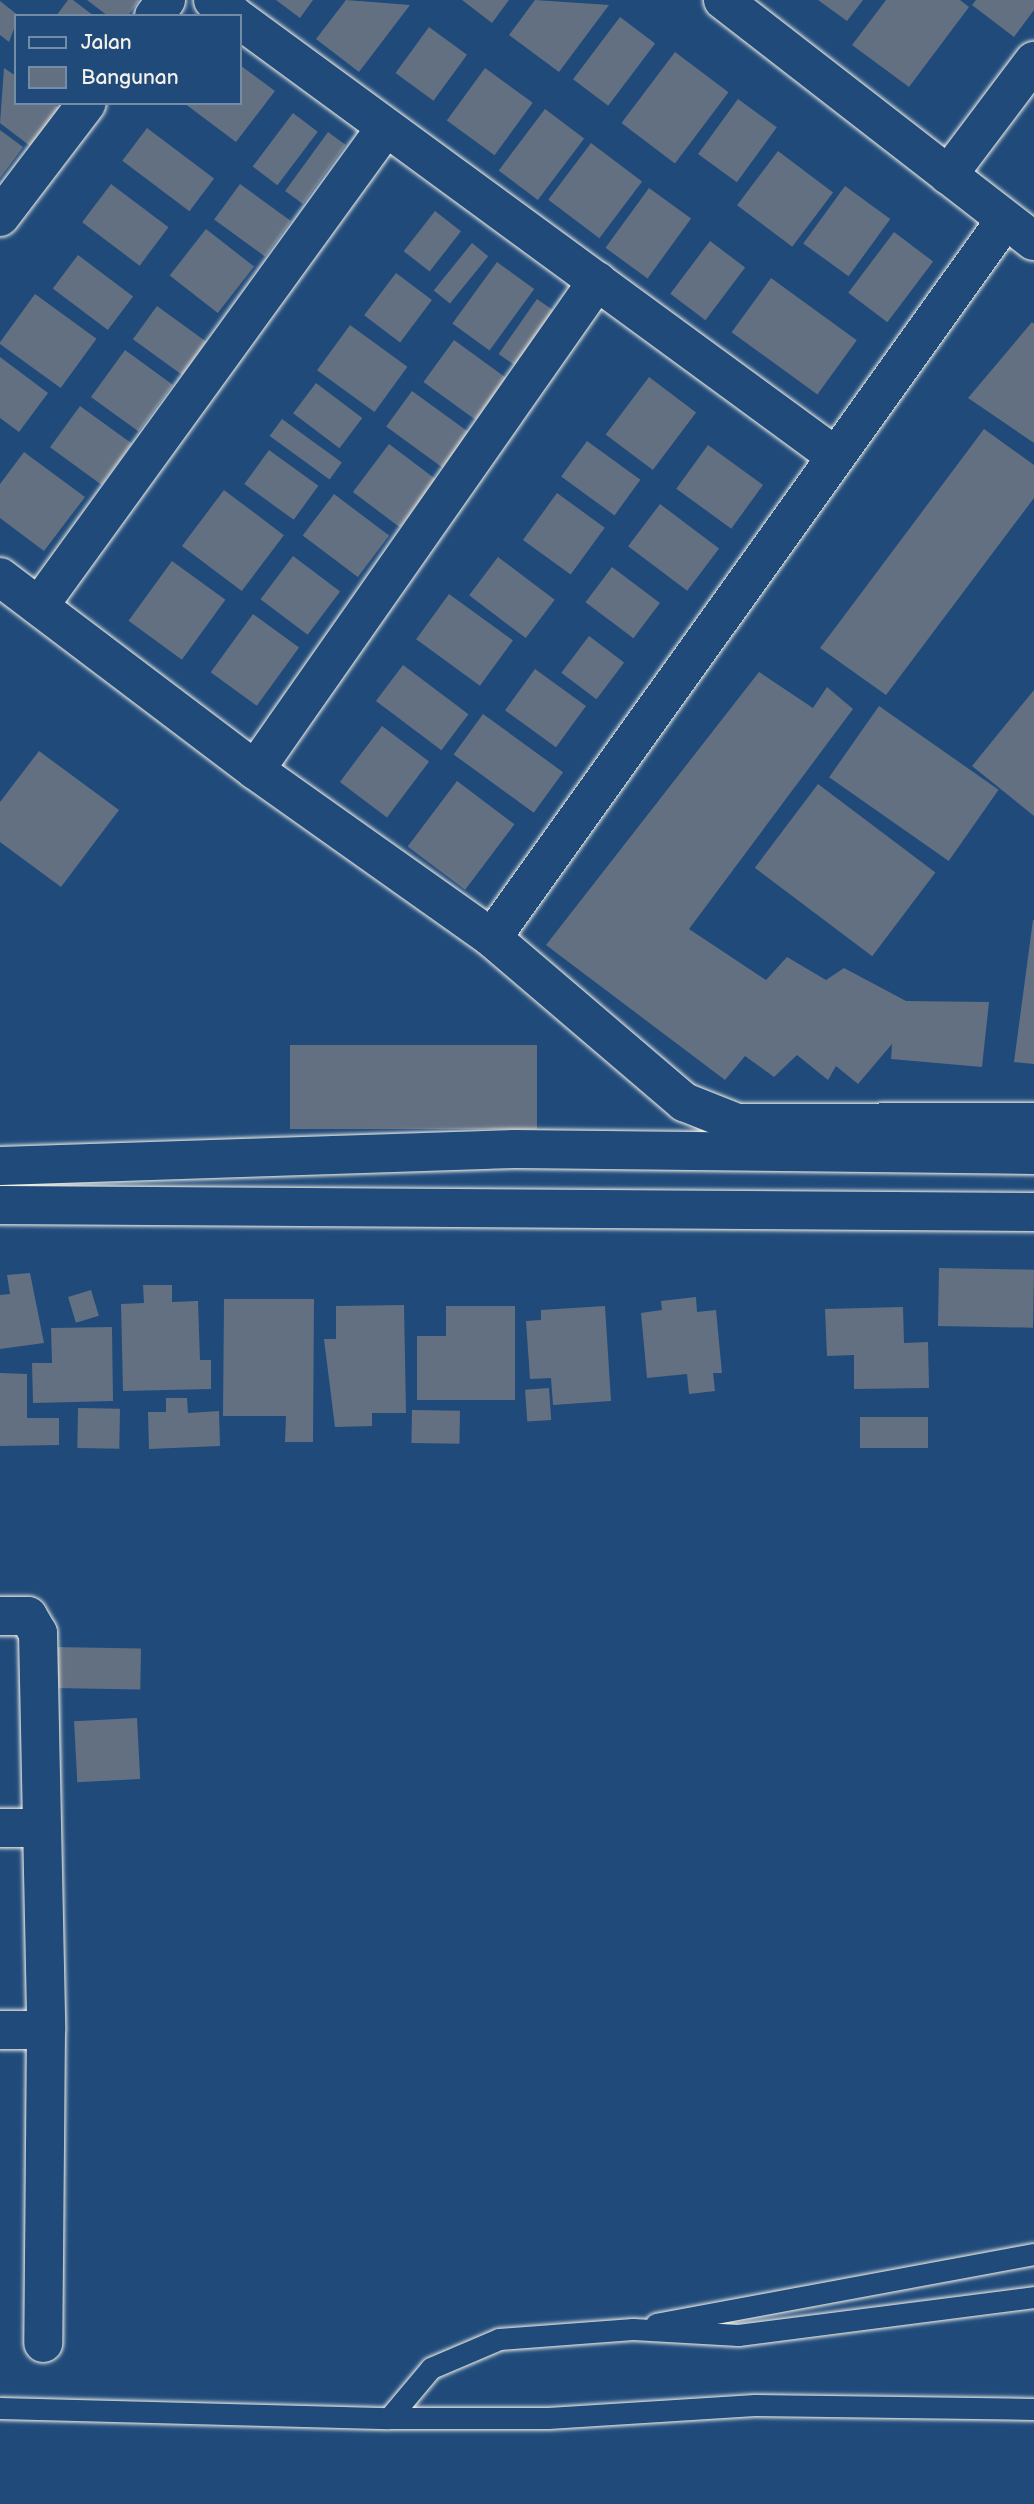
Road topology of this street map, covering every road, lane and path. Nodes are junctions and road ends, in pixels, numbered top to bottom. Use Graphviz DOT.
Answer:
graph roads {
  1 [pos="213,0"];
  2 [pos="723,0"];
  3 [pos="232,14"];
  4 [pos="242,20"];
  5 [pos="1034,61"];
  6 [pos="85,105"];
  7 [pos="386,127"];
  8 [pos="948,175"];
  9 [pos="0,217"];
  10 [pos="1020,230"];
  11 [pos="597,281"];
  12 [pos="834,455"];
  13 [pos="0,576"];
  14 [pos="39,606"];
  15 [pos="255,770"];
  16 [pos="492,938"];
  17 [pos="1034,1122"];
  18 [pos="515,1149"];
  19 [pos="1034,1155"];
  20 [pos="0,1166"];
  21 [pos="0,1205"];
  22 [pos="510,1209"];
  23 [pos="1034,1212"];
  24 [pos="0,1616"];
  25 [pos="0,1828"];
  26 [pos="42,1828"];
  27 [pos="0,2030"];
  28 [pos="46,2030"];
  29 [pos="1034,2254"];
  30 [pos="1034,2297"];
  31 [pos="634,2329"];
  32 [pos="43,2343"];
  33 [pos="0,2408"];
  34 [pos="1034,2409"];
  35 [pos="390,2418"];
  1 -- 3 [label="street"];
  2 -- 8 [label="street"];
  4 -- 7 [label="street"];
  5 -- 8 [label="street"];
  6 -- 9 [label="street"];
  7 -- 11 [label="street"];
  7 -- 14 [label="street"];
  8 -- 10 [label="street"];
  10 -- 12 [label="street"];
  11 -- 12 [label="street"];
  11 -- 15 [label="street"];
  12 -- 16 [label="street"];
  13 -- 14 [label="street"];
  14 -- 15 [label="street"];
  15 -- 16 [label="street"];
  16 -- 17 [label="street"];
  18 -- 19 [label="street"];
  18 -- 20 [label="street"];
  18 -- 22 [label="street"];
  21 -- 22 [label="street"];
  22 -- 23 [label="street"];
  24 -- 26 [label="street"];
  25 -- 26 [label="street"];
  26 -- 28 [label="street"];
  27 -- 28 [label="street"];
  28 -- 32 [label="street"];
  29 -- 31 [label="lane"];
  30 -- 31 [label="lane"];
  31 -- 35 [label="lane"];
  33 -- 35 [label="lane"];
  34 -- 35 [label="lane"];
}
